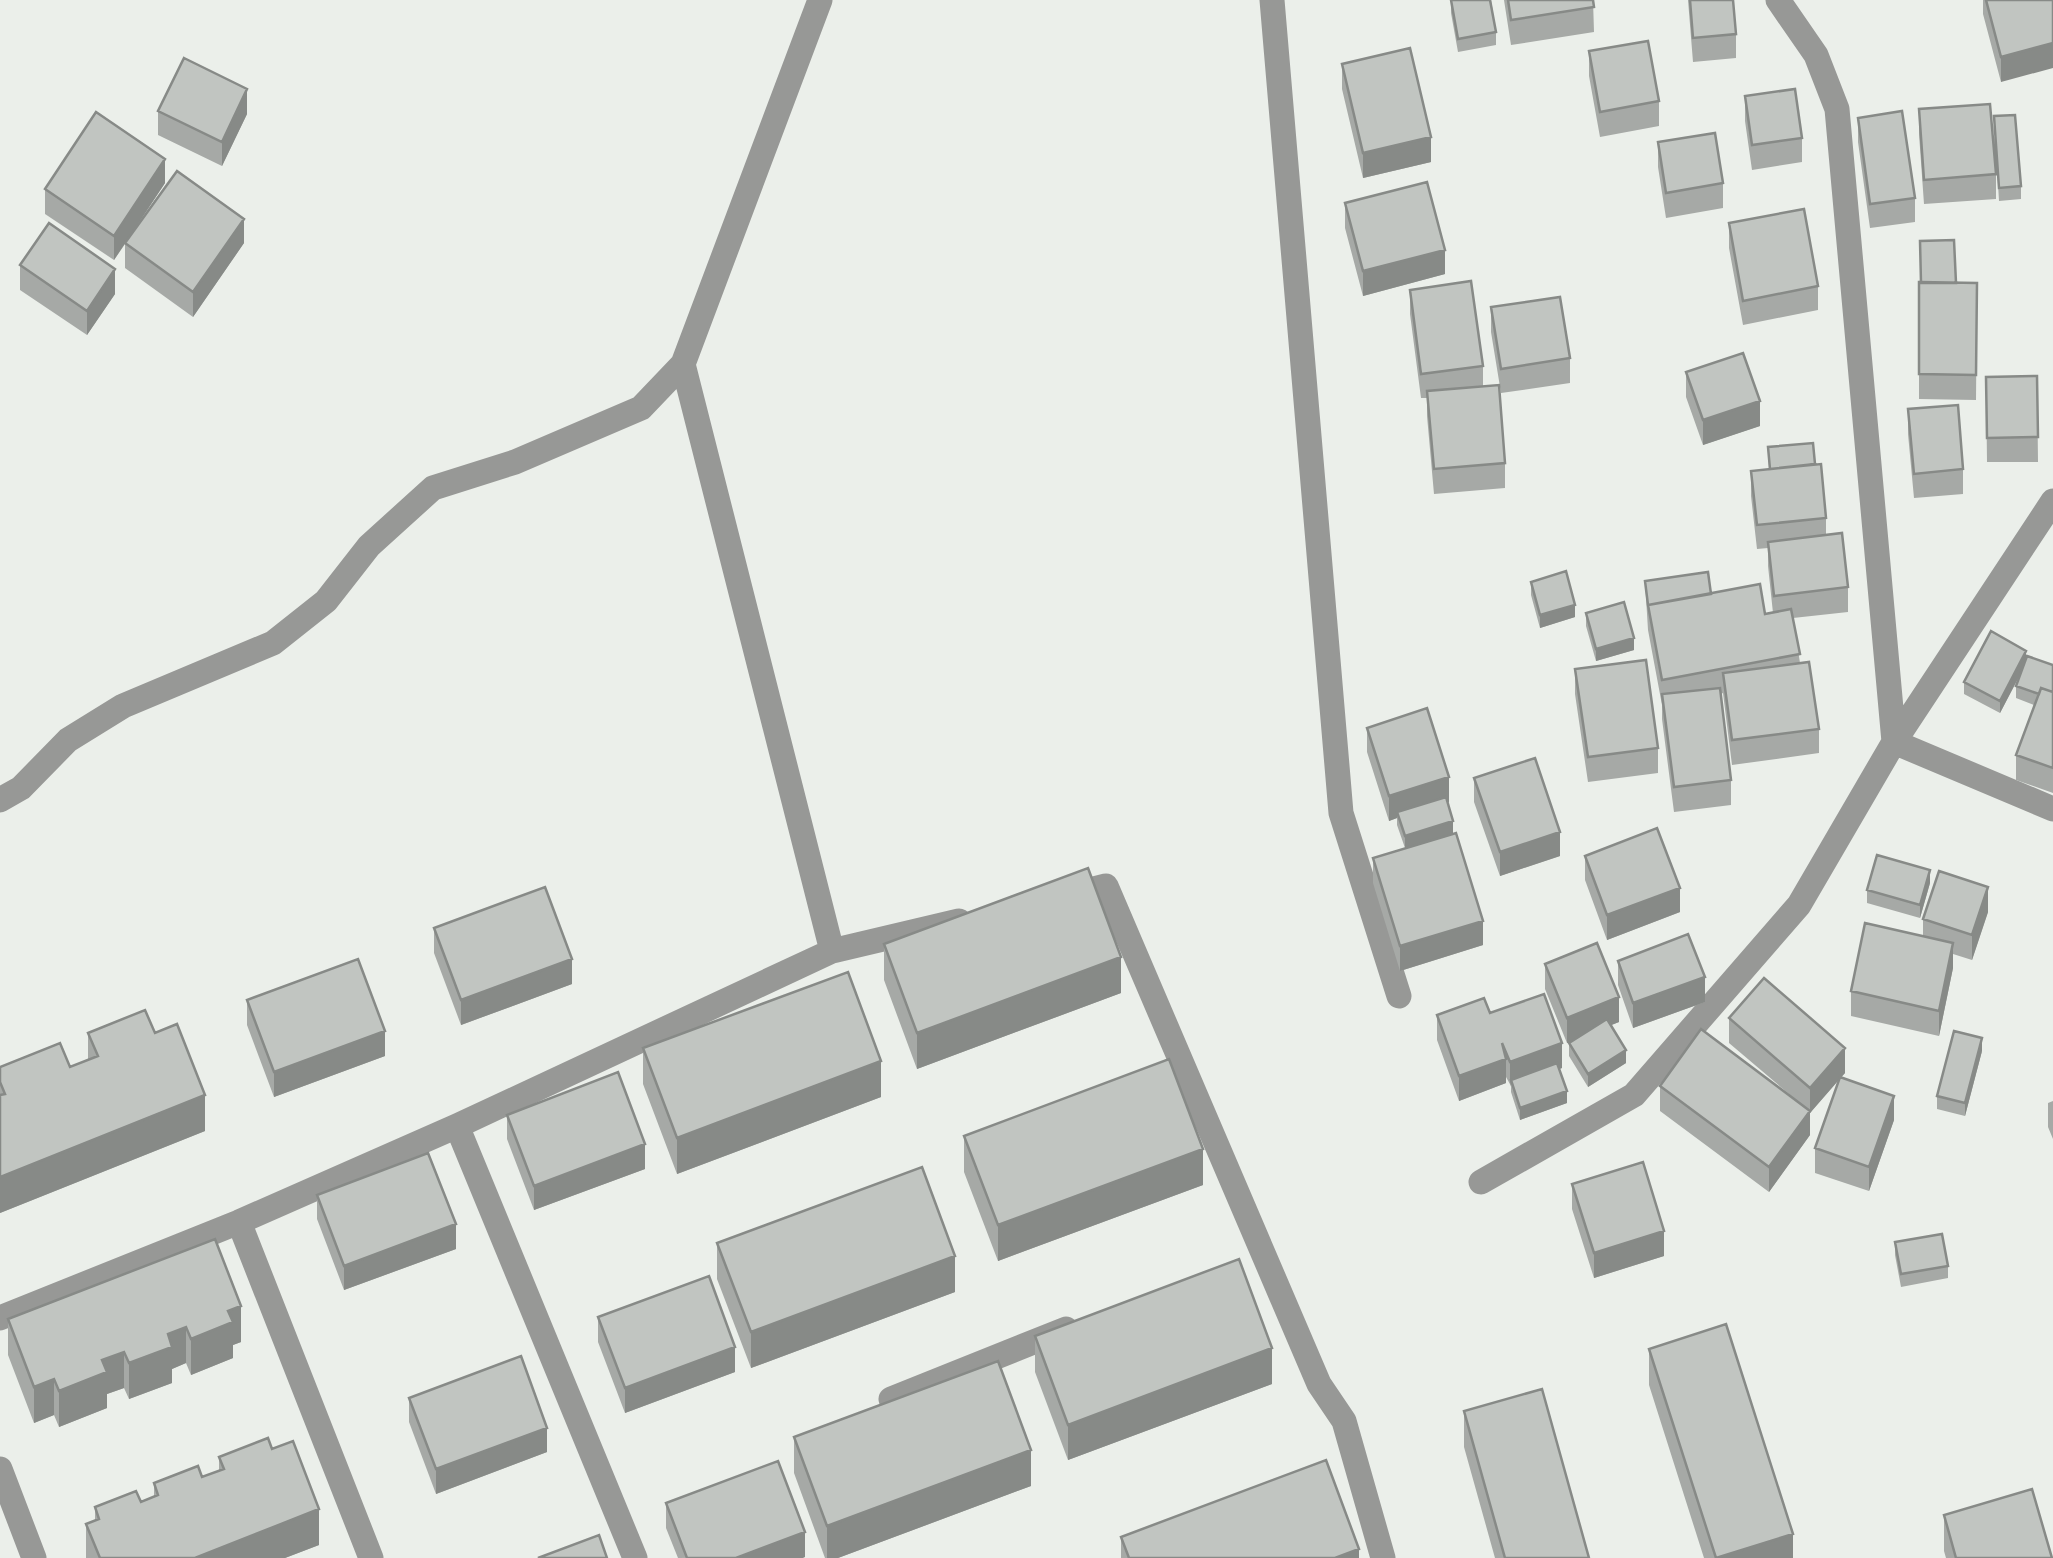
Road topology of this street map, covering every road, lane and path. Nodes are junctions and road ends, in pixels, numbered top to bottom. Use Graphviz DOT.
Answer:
graph roads {
  1 [pos="820,0"];
  2 [pos="1272,0"];
  3 [pos="1778,0"];
  4 [pos="683,364"];
  5 [pos="2053,500"];
  6 [pos="1894,742"];
  7 [pos="0,800"];
  8 [pos="2053,809"];
  9 [pos="1033,903"];
  10 [pos="978,916"];
  11 [pos="832,951"];
  12 [pos="1399,996"];
  13 [pos="457,1126"];
  14 [pos="1481,1182"];
  15 [pos="238,1222"];
  16 [pos="0,1318"];
  17 [pos="1094,1318"];
  18 [pos="891,1400"];
  19 [pos="0,1469"];
  20 [pos="34,1558"];
  21 [pos="371,1558"];
  22 [pos="635,1558"];
  23 [pos="1383,1558"];
  1 -- 4 [label="street"];
  2 -- 12 [label="street"];
  3 -- 6 [label="street"];
  4 -- 7 [label="street"];
  4 -- 11 [label="street"];
  5 -- 6 [label="street"];
  6 -- 8 [label="street"];
  6 -- 14 [label="street"];
  9 -- 23 [label="street"];
  10 -- 11 [label="street"];
  11 -- 13 [label="street"];
  13 -- 15 [label="street"];
  13 -- 22 [label="street"];
  15 -- 16 [label="street"];
  15 -- 21 [label="street"];
  17 -- 18 [label="street"];
  19 -- 20 [label="street"];
}
